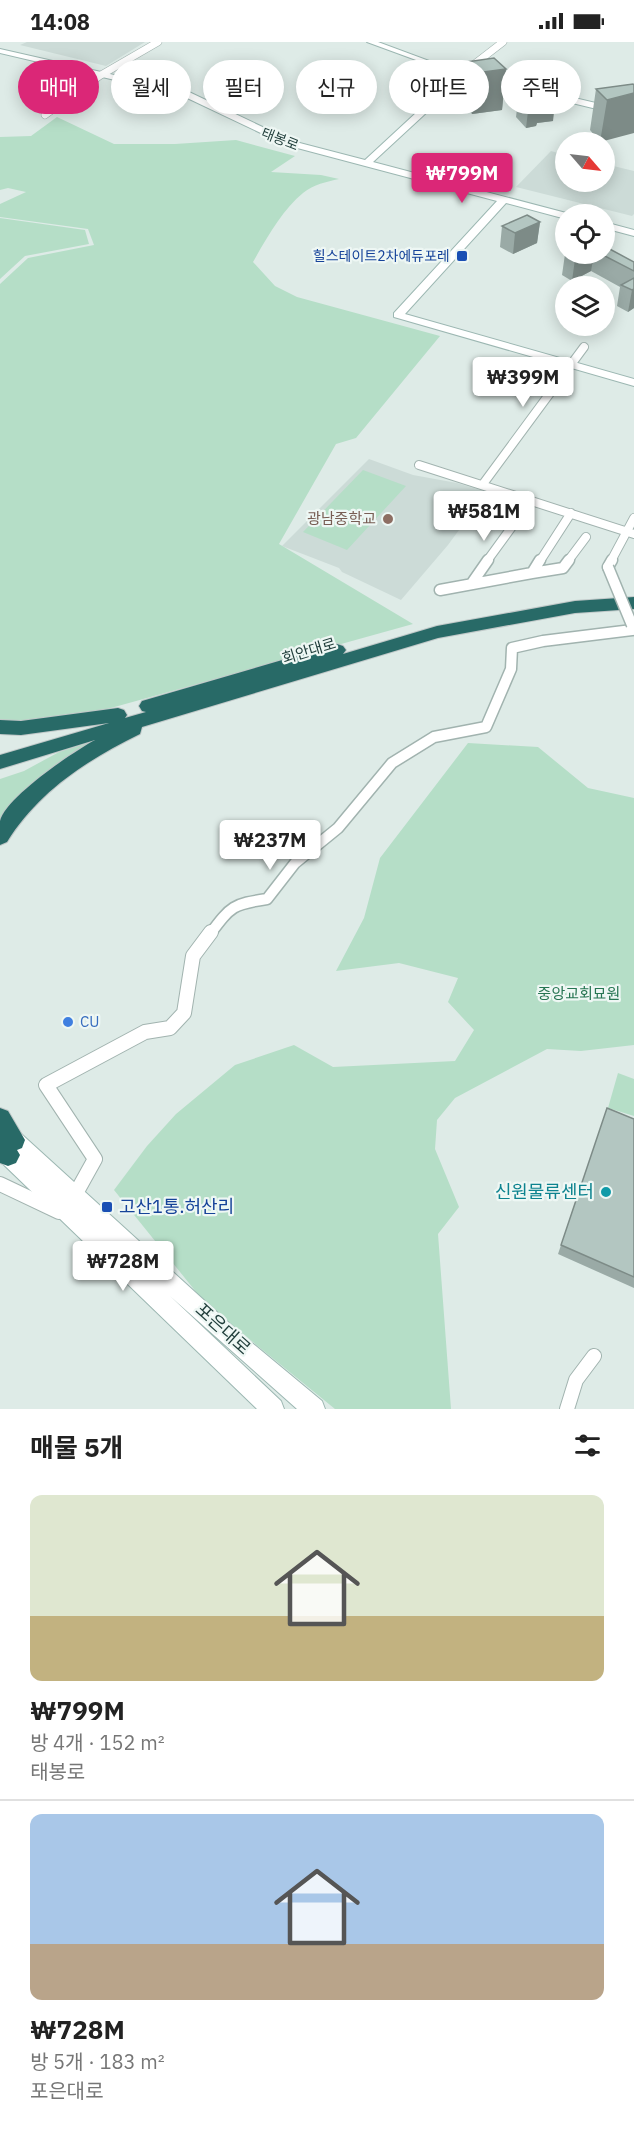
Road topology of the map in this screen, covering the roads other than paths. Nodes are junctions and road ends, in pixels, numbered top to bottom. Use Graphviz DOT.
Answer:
graph roads {
  1 [pos="158,42"];
  2 [pos="371,42"];
  3 [pos="503,42"];
  4 [pos="0,51"];
  5 [pos="419,60"];
  6 [pos="480,60"];
  7 [pos="101,75"];
  8 [pos="489,80"];
  9 [pos="420,114"];
  10 [pos="634,115"];
  11 [pos="45,116"];
  12 [pos="366,164"];
  13 [pos="503,200"];
  14 [pos="555,213"];
  15 [pos="615,228"];
  16 [pos="634,232"];
  17 [pos="584,347"];
  18 [pos="571,364"];
  19 [pos="634,383"];
  20 [pos="419,465"];
  21 [pos="483,484"];
  22 [pos="571,513"];
  23 [pos="519,518"];
  24 [pos="634,518"];
  25 [pos="630,532"];
  26 [pos="586,537"];
  27 [pos="532,573"];
  28 [pos="472,584"];
  29 [pos="440,590"];
  30 [pos="634,593"];
  31 [pos="634,603"];
  32 [pos="177,710"];
  33 [pos="118,715"];
  34 [pos="0,727"];
  35 [pos="0,752"];
  36 [pos="0,762"];
  37 [pos="0,837"];
  38 [pos="0,1119"];
  39 [pos="4,1144"];
  40 [pos="0,1184"];
  41 [pos="75,1195"];
  42 [pos="75,1220"];
  43 [pos="594,1356"];
  44 [pos="273,1409"];
  45 [pos="314,1409"];
  46 [pos="567,1409"];
  1 -- 7 [label="street"];
  2 -- 5 [label="street"];
  3 -- 6 [label="street"];
  4 -- 7 [label="street, 태봉로"];
  7 -- 11 [label="street"];
  7 -- 12 [label="street, 태봉로"];
  8 -- 10 [label="street"];
  9 -- 12 [label="street"];
  12 -- 13 [label="street, 태봉로"];
  13 -- 14 [label="street, 태봉로"];
  13 -- 18 [label="street"];
  15 -- 16 [label="street"];
  17 -- 18 [label="street"];
  18 -- 19 [label="street"];
  18 -- 21 [label="street"];
  20 -- 21 [label="street"];
  21 -- 22 [label="street"];
  22 -- 25 [label="street"];
  22 -- 27 [label="street"];
  23 -- 28 [label="street"];
  24 -- 25 [label="street"];
  25 -- 41 [label="street, bridge"];
  26 -- 27 [label="street"];
  27 -- 28 [label="street"];
  28 -- 29 [label="street"];
  30 -- 33 [label="highway, 회안대로"];
  31 -- 32 [label="highway, 회안대로"];
  32 -- 36 [label="highway, 회안대로"];
  32 -- 37 [label="highway"];
  33 -- 34 [label="highway"];
  33 -- 35 [label="highway, 회안대로"];
  38 -- 39 [label="highway"];
  39 -- 41 [label="street, 포은대로"];
  39 -- 42 [label="street, 포은대로"];
  40 -- 42 [label="street"];
  41 -- 45 [label="street, 포은대로"];
  42 -- 44 [label="street, 포은대로"];
  43 -- 46 [label="street"];
}
